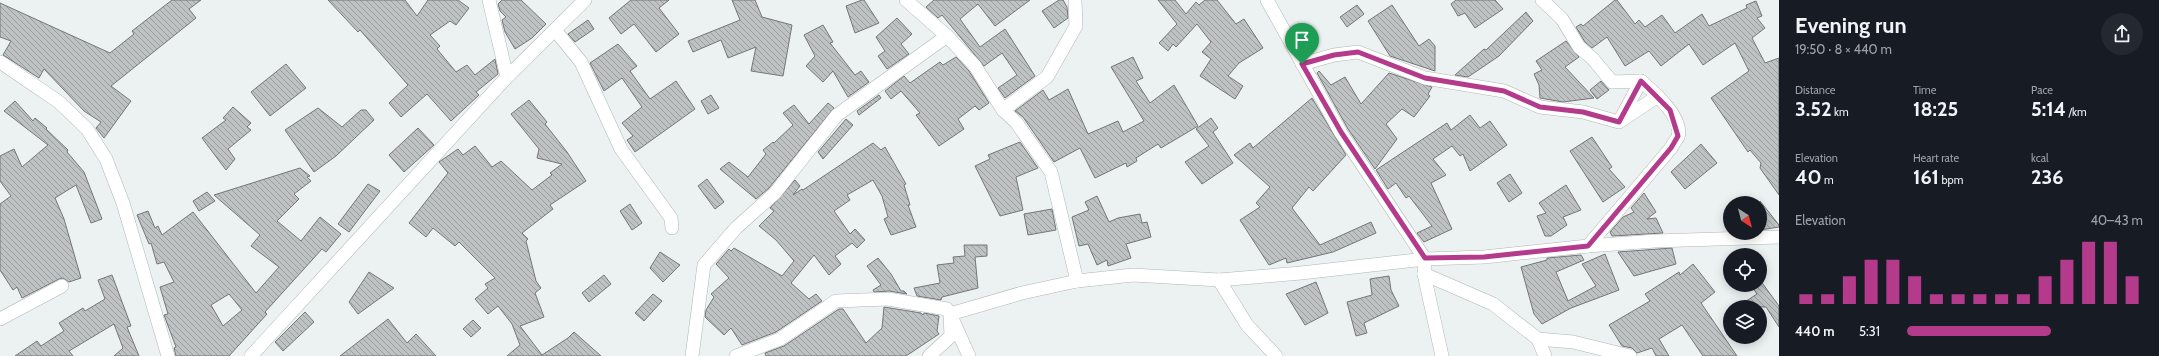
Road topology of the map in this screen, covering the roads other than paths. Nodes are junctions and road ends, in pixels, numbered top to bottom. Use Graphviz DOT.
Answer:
graph roads {
  1 [pos="490,0"];
  2 [pos="585,0"];
  3 [pos="906,0"];
  4 [pos="1075,0"];
  5 [pos="1267,0"];
  6 [pos="1542,0"];
  7 [pos="555,30"];
  8 [pos="946,36"];
  9 [pos="0,62"];
  10 [pos="1302,64"];
  11 [pos="508,76"];
  12 [pos="1641,81"];
  13 [pos="1658,96"];
  14 [pos="1003,110"];
  15 [pos="1619,122"];
  16 [pos="672,228"];
  17 [pos="1779,237"];
  18 [pos="1588,246"];
  19 [pos="1425,258"];
  20 [pos="1424,274"];
  21 [pos="1219,280"];
  22 [pos="1077,281"];
  23 [pos="62,286"];
  24 [pos="950,314"];
  25 [pos="0,319"];
  26 [pos="1538,338"];
  27 [pos="168,356"];
  28 [pos="251,356"];
  29 [pos="692,356"];
  30 [pos="736,356"];
  31 [pos="929,356"];
  32 [pos="969,356"];
  33 [pos="1276,356"];
  34 [pos="1442,356"];
  35 [pos="1545,356"];
  36 [pos="1630,356"];
  1 -- 11 [label="street"];
  2 -- 7 [label="street"];
  3 -- 8 [label="street"];
  4 -- 14 [label="street"];
  5 -- 10 [label="street"];
  6 -- 12 [label="street"];
  7 -- 11 [label="street"];
  7 -- 16 [label="street"];
  8 -- 14 [label="street"];
  8 -- 29 [label="street"];
  9 -- 27 [label="street"];
  10 -- 15 [label="street"];
  10 -- 19 [label="street"];
  11 -- 28 [label="street"];
  12 -- 13 [label="street"];
  12 -- 15 [label="street"];
  13 -- 15 [label="street"];
  13 -- 18 [label="street"];
  14 -- 22 [label="street"];
  17 -- 18 [label="street"];
  18 -- 19 [label="street"];
  19 -- 20 [label="street"];
  19 -- 21 [label="street"];
  20 -- 26 [label="street"];
  20 -- 34 [label="street"];
  21 -- 22 [label="street"];
  21 -- 33 [label="street"];
  22 -- 24 [label="street"];
  23 -- 25 [label="street"];
  24 -- 30 [label="street"];
  24 -- 31 [label="street"];
  24 -- 32 [label="street"];
  26 -- 35 [label="street"];
  26 -- 36 [label="street"];
}
